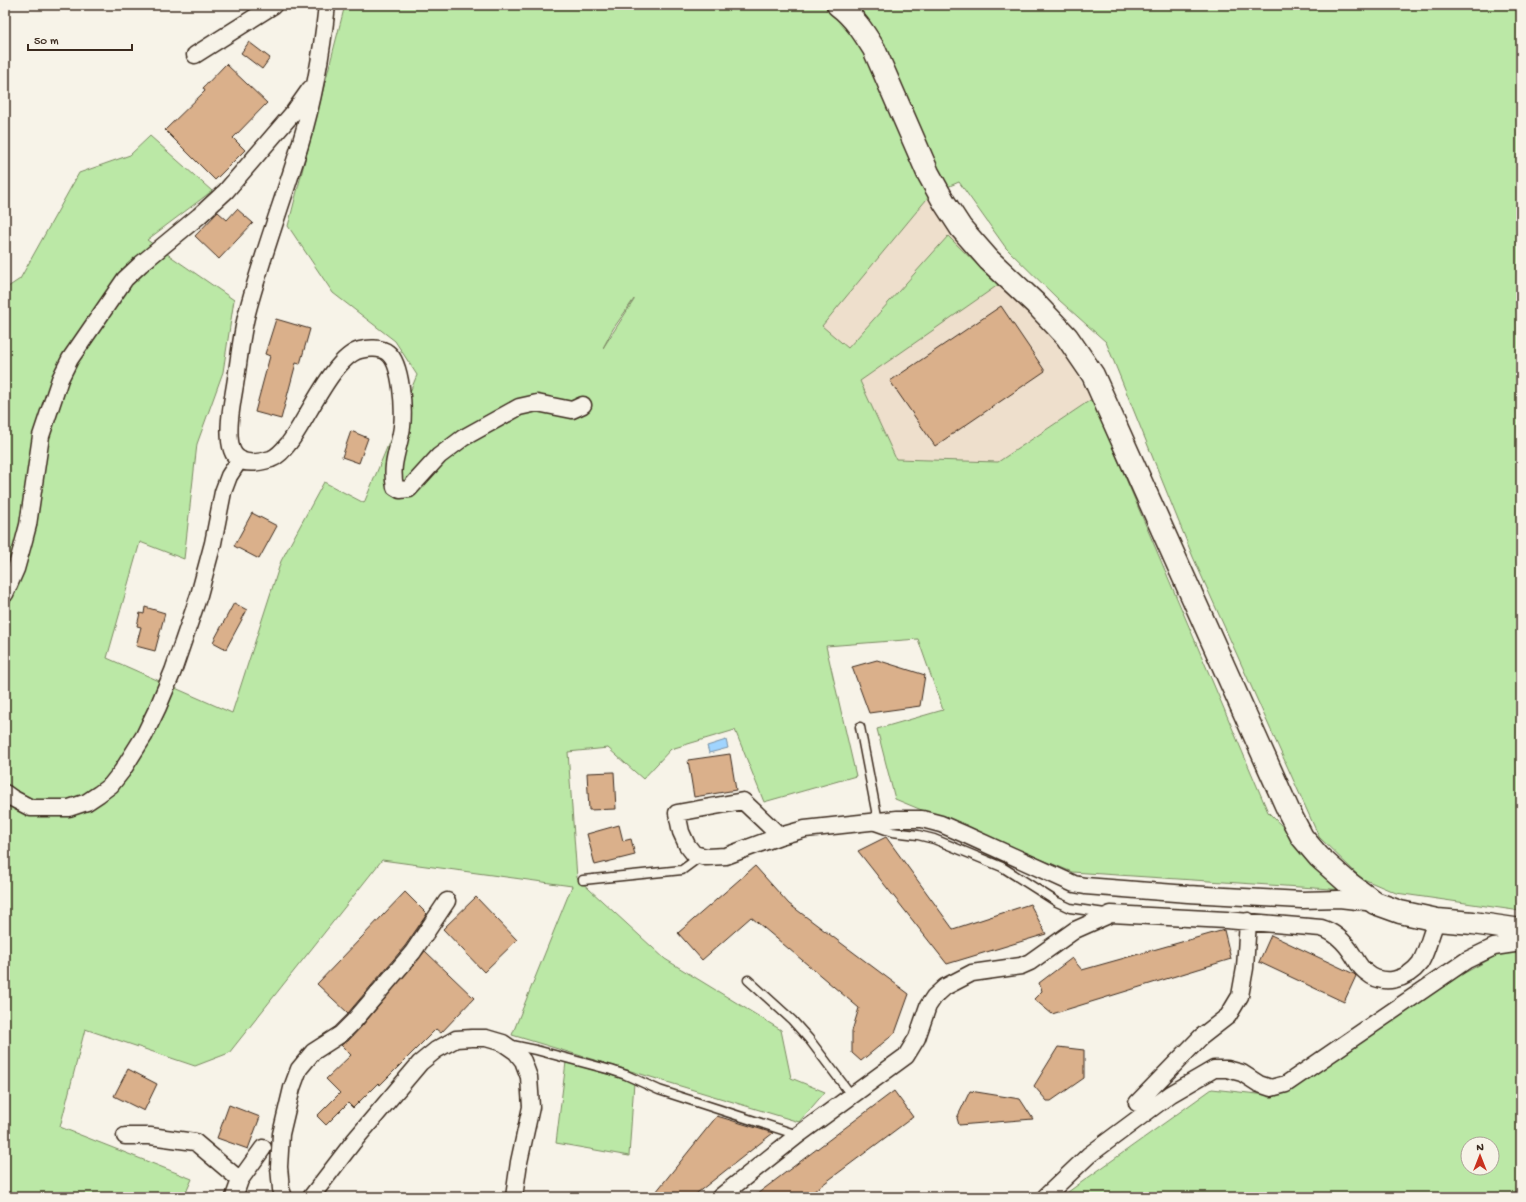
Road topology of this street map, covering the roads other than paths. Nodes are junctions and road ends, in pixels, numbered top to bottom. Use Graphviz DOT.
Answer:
graph roads {
  1 [pos="274,5"];
  2 [pos="327,5"];
  3 [pos="838,5"];
  4 [pos="195,55"];
  5 [pos="316,79"];
  6 [pos="583,405"];
  7 [pos="240,459"];
  8 [pos="5,594"];
  9 [pos="860,727"];
  10 [pos="5,793"];
  11 [pos="872,822"];
  12 [pos="780,836"];
  13 [pos="701,856"];
  14 [pos="583,880"];
  15 [pos="447,901"];
  16 [pos="1375,903"];
  17 [pos="1111,914"];
  18 [pos="1437,920"];
  19 [pos="1248,922"];
  20 [pos="1521,930"];
  21 [pos="1521,943"];
  22 [pos="748,980"];
  23 [pos="503,1043"];
  24 [pos="852,1096"];
  25 [pos="1137,1103"];
  26 [pos="798,1135"];
  27 [pos="125,1136"];
  28 [pos="263,1148"];
  29 [pos="240,1180"];
  30 [pos="234,1197"];
  31 [pos="284,1197"];
  32 [pos="311,1197"];
  33 [pos="514,1197"];
  34 [pos="720,1197"];
  35 [pos="1045,1197"];
  1 -- 4 [label="street"];
  2 -- 5 [label="street"];
  3 -- 16 [label="street"];
  5 -- 7 [label="street"];
  5 -- 8 [label="street"];
  6 -- 7 [label="street"];
  7 -- 10 [label="street"];
  9 -- 11 [label="lane"];
  11 -- 12 [label="street"];
  11 -- 16 [label="street"];
  11 -- 17 [label="lane"];
  12 -- 13 [label="street"];
  12 -- 13 [label="street"];
  13 -- 14 [label="lane"];
  15 -- 31 [label="street"];
  16 -- 18 [label="street"];
  17 -- 19 [label="street"];
  17 -- 24 [label="street"];
  18 -- 19 [label="street"];
  18 -- 20 [label="street"];
  19 -- 25 [label="street"];
  21 -- 35 [label="street"];
  22 -- 24 [label="lane"];
  23 -- 26 [label="lane"];
  23 -- 32 [label="street"];
  23 -- 33 [label="street"];
  24 -- 26 [label="street"];
  26 -- 34 [label="street"];
  27 -- 29 [label="street"];
  28 -- 29 [label="street"];
  29 -- 30 [label="street"];
}
